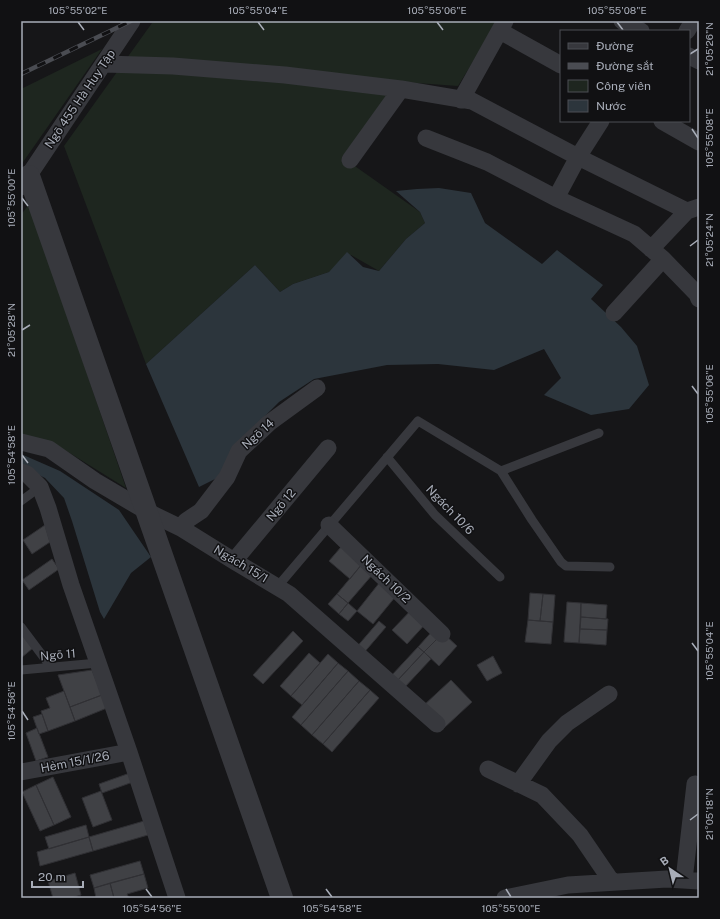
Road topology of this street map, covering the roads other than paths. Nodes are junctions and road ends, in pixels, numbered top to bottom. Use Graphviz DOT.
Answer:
graph roads {
  1 [pos="132,21"];
  2 [pos="622,21"];
  3 [pos="650,21"];
  4 [pos="693,21"];
  5 [pos="502,26"];
  6 [pos="639,30"];
  7 [pos="645,30"];
  8 [pos="688,30"];
  9 [pos="690,56"];
  10 [pos="699,61"];
  11 [pos="104,64"];
  12 [pos="560,64"];
  13 [pos="401,89"];
  14 [pos="461,100"];
  15 [pos="600,122"];
  16 [pos="664,122"];
  17 [pos="426,138"];
  18 [pos="699,142"];
  19 [pos="578,157"];
  20 [pos="350,160"];
  21 [pos="25,182"];
  22 [pos="556,198"];
  23 [pos="693,209"];
  24 [pos="657,254"];
  25 [pos="699,299"];
  26 [pos="614,313"];
  27 [pos="318,388"];
  28 [pos="600,433"];
  29 [pos="21,442"];
  30 [pos="328,448"];
  31 [pos="387,457"];
  32 [pos="501,471"];
  33 [pos="21,472"];
  34 [pos="40,487"];
  35 [pos="21,501"];
  36 [pos="146,511"];
  37 [pos="329,525"];
  38 [pos="181,528"];
  39 [pos="234,561"];
  40 [pos="610,567"];
  41 [pos="500,577"];
  42 [pos="278,586"];
  43 [pos="21,627"];
  44 [pos="442,634"];
  45 [pos="98,663"];
  46 [pos="51,667"];
  47 [pos="21,670"];
  48 [pos="609,694"];
  49 [pos="437,724"];
  50 [pos="129,752"];
  51 [pos="488,769"];
  52 [pos="21,772"];
  53 [pos="518,784"];
  54 [pos="695,784"];
  55 [pos="691,880"];
  56 [pos="612,882"];
  57 [pos="177,898"];
  58 [pos="282,898"];
  59 [pos="505,898"];
  1 -- 11 [label="street, Ngõ 455 Hà Huy Tập"];
  2 -- 6 [label="street"];
  3 -- 7 [label="street"];
  4 -- 8 [label="street"];
  5 -- 12 [label="street"];
  5 -- 14 [label="street"];
  9 -- 10 [label="street"];
  11 -- 13 [label="street"];
  11 -- 21 [label="street, Ngõ 455 Hà Huy Tập"];
  13 -- 14 [label="street"];
  13 -- 20 [label="street"];
  14 -- 19 [label="street"];
  15 -- 19 [label="street"];
  16 -- 18 [label="street"];
  17 -- 22 [label="street"];
  19 -- 22 [label="street"];
  19 -- 23 [label="street"];
  21 -- 36 [label="street"];
  22 -- 24 [label="street"];
  23 -- 24 [label="street"];
  24 -- 25 [label="street"];
  24 -- 26 [label="street"];
  27 -- 38 [label="street, Ngõ 14"];
  28 -- 32 [label="lane"];
  29 -- 36 [label="street, Ngách 15/1"];
  30 -- 39 [label="street, Ngõ 12"];
  31 -- 32 [label="lane"];
  31 -- 37 [label="lane"];
  31 -- 41 [label="lane, Ngách 10/6"];
  32 -- 40 [label="lane"];
  33 -- 34 [label="street"];
  34 -- 35 [label="lane"];
  34 -- 45 [label="street"];
  36 -- 38 [label="street, Ngách 15/1"];
  36 -- 58 [label="street"];
  37 -- 42 [label="lane"];
  37 -- 44 [label="street, Ngách 10/2"];
  38 -- 39 [label="street, Ngách 15/1"];
  39 -- 42 [label="street, Ngách 15/1"];
  42 -- 49 [label="street, Ngách 15/1"];
  43 -- 46 [label="lane"];
  45 -- 46 [label="lane, Ngõ 11"];
  45 -- 50 [label="street"];
  46 -- 47 [label="lane, Ngõ 11"];
  48 -- 53 [label="street"];
  50 -- 52 [label="street, Hẻm 15/1/26"];
  50 -- 57 [label="street"];
  51 -- 53 [label="street"];
  53 -- 56 [label="street"];
  54 -- 55 [label="street"];
  55 -- 56 [label="street"];
  56 -- 59 [label="street"];
}
